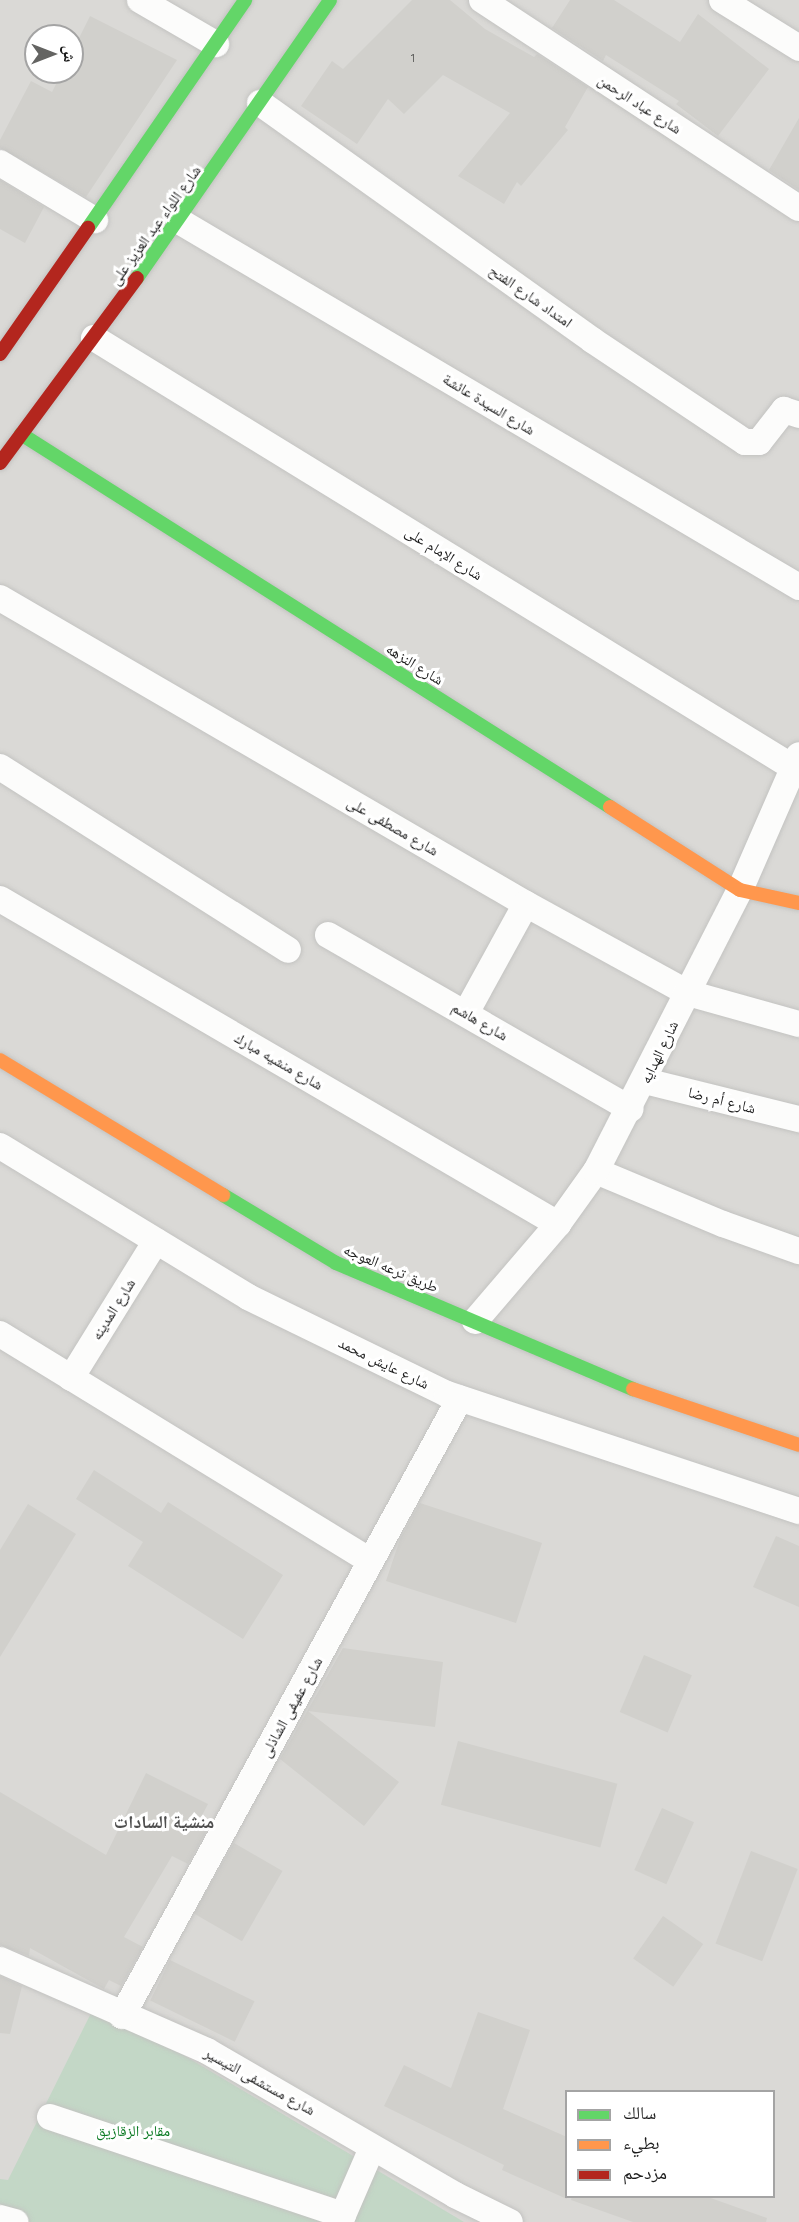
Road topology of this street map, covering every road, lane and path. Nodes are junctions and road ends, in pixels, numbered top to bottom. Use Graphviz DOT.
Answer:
graph roads {
  1 [pos="140,0"];
  2 [pos="245,0"];
  3 [pos="330,0"];
  4 [pos="482,0"];
  5 [pos="722,0"];
  6 [pos="216,44"];
  7 [pos="799,48"];
  8 [pos="260,103"];
  9 [pos="0,163"];
  10 [pos="799,208"];
  11 [pos="95,220"];
  12 [pos="179,222"];
  13 [pos="94,338"];
  14 [pos="0,354"];
  15 [pos="799,415"];
  16 [pos="21,434"];
  17 [pos="0,463"];
  18 [pos="799,587"];
  19 [pos="0,598"];
  20 [pos="797,765"];
  21 [pos="0,767"];
  22 [pos="740,890"];
  23 [pos="0,899"];
  24 [pos="799,903"];
  25 [pos="526,904"];
  26 [pos="328,935"];
  27 [pos="288,950"];
  28 [pos="688,993"];
  29 [pos="466,1013"];
  30 [pos="799,1024"];
  31 [pos="0,1060"];
  32 [pos="645,1081"];
  33 [pos="630,1109"];
  34 [pos="799,1119"];
  35 [pos="0,1146"];
  36 [pos="596,1171"];
  37 [pos="558,1224"];
  38 [pos="156,1240"];
  39 [pos="799,1251"];
  40 [pos="474,1321"];
  41 [pos="0,1334"];
  42 [pos="71,1378"];
  43 [pos="460,1398"];
  44 [pos="799,1445"];
  45 [pos="799,1511"];
  46 [pos="370,1561"];
  47 [pos="0,1960"];
  48 [pos="122,2016"];
  49 [pos="50,2117"];
  50 [pos="372,2148"];
  51 [pos="0,2218"];
  52 [pos="342,2218"];
  53 [pos="15,2222"];
  54 [pos="510,2222"];
  1 -- 6 [label="street"];
  2 -- 6 [label="street"];
  3 -- 8 [label="street, شارع اللواء عبد العزيز على"];
  4 -- 10 [label="street, شارع عباد الرحمن"];
  5 -- 7 [label="street"];
  6 -- 11 [label="street"];
  8 -- 12 [label="street, شارع اللواء عبد العزيز على"];
  8 -- 15 [label="street, امتداد شارع الفتح"];
  9 -- 11 [label="street"];
  11 -- 14 [label="street"];
  12 -- 13 [label="street, شارع اللواء عبد العزيز على"];
  12 -- 18 [label="street, شارع السيدة عائشة"];
  13 -- 16 [label="street, شارع اللواء عبد العزيز على"];
  13 -- 20 [label="street, شارع الإمام على"];
  16 -- 17 [label="street, شارع اللواء عبد العزيز على"];
  16 -- 22 [label="street, شارع النزهه"];
  19 -- 25 [label="street, شارع مصطفى على"];
  20 -- 22 [label="street, شارع الهدايه"];
  21 -- 27 [label="street"];
  22 -- 24 [label="street, شارع النزهه"];
  22 -- 28 [label="street, شارع الهدايه"];
  23 -- 37 [label="street, شارع منشيه مبارك"];
  25 -- 28 [label="street, شارع مصطفى على"];
  25 -- 29 [label="street"];
  26 -- 29 [label="street, شارع هاشم"];
  28 -- 30 [label="street, شارع مصطفى على"];
  28 -- 32 [label="street, شارع الهدايه"];
  29 -- 33 [label="street, شارع هاشم"];
  31 -- 40 [label="street, طريق ترعه العوجه"];
  32 -- 33 [label="street, شارع الهدايه"];
  32 -- 34 [label="street, شارع أم رضا"];
  33 -- 36 [label="street, شارع الهدايه"];
  35 -- 38 [label="street, شارع عايش محمد"];
  36 -- 37 [label="street, شارع الهدايه"];
  36 -- 39 [label="street"];
  37 -- 40 [label="street, شارع الهدايه"];
  38 -- 42 [label="street, شارع المدينه"];
  38 -- 43 [label="street, شارع عايش محمد"];
  40 -- 44 [label="street, طريق ترعه العوجه"];
  41 -- 42 [label="street"];
  42 -- 46 [label="street"];
  43 -- 45 [label="street, شارع عايش محمد"];
  43 -- 46 [label="street, شارع عفيفى الشاذلى"];
  46 -- 48 [label="street, شارع عفيفى الشاذلى"];
  47 -- 48 [label="street, شارع مستشفى التيسير"];
  48 -- 50 [label="street, شارع مستشفى التيسير"];
  49 -- 52 [label="street"];
  50 -- 52 [label="street"];
  50 -- 54 [label="street, شارع مستشفى التيسير"];
  51 -- 53 [label="street"];
}
